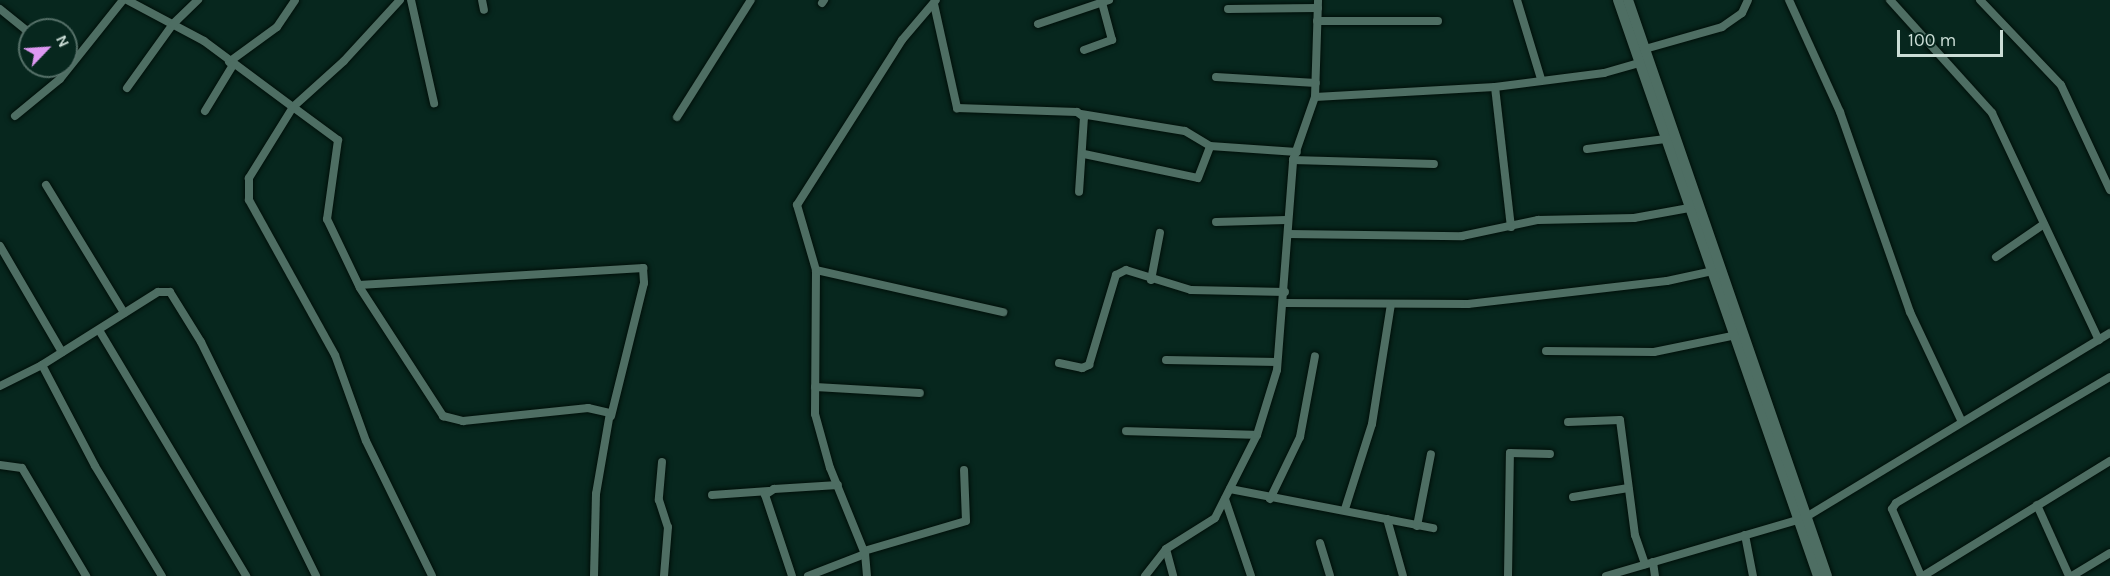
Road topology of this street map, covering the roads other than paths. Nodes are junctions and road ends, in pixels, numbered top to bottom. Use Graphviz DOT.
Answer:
graph roads {
  1 [pos="125,0"];
  2 [pos="198,0"];
  3 [pos="295,0"];
  4 [pos="400,0"];
  5 [pos="411,0"];
  6 [pos="482,0"];
  7 [pos="751,0"];
  8 [pos="1517,0"];
  9 [pos="1618,0"];
  10 [pos="1628,0"];
  11 [pos="1748,0"];
  12 [pos="1788,0"];
  13 [pos="1890,0"];
  14 [pos="1980,0"];
  15 [pos="1105,1"];
  16 [pos="935,2"];
  17 [pos="1318,4"];
  18 [pos="0,9"];
  19 [pos="1228,9"];
  20 [pos="484,10"];
  21 [pos="1317,21"];
  22 [pos="1438,21"];
  23 [pos="18,23"];
  24 [pos="173,24"];
  25 [pos="1038,24"];
  26 [pos="1645,49"];
  27 [pos="1084,50"];
  28 [pos="78,54"];
  29 [pos="1639,63"];
  30 [pos="231,64"];
  31 [pos="1216,77"];
  32 [pos="55,78"];
  33 [pos="1541,79"];
  34 [pos="1316,83"];
  35 [pos="1495,87"];
  36 [pos="126,88"];
  37 [pos="1315,97"];
  38 [pos="434,103"];
  39 [pos="293,107"];
  40 [pos="204,111"];
  41 [pos="1081,114"];
  42 [pos="15,116"];
  43 [pos="677,117"];
  44 [pos="1665,139"];
  45 [pos="1210,146"];
  46 [pos="1587,148"];
  47 [pos="1297,152"];
  48 [pos="1084,154"];
  49 [pos="1293,160"];
  50 [pos="1434,164"];
  51 [pos="46,185"];
  52 [pos="2110,190"];
  53 [pos="1079,192"];
  54 [pos="1689,208"];
  55 [pos="1287,220"];
  56 [pos="1216,222"];
  57 [pos="2044,224"];
  58 [pos="1511,227"];
  59 [pos="1160,233"];
  60 [pos="1288,234"];
  61 [pos="0,246"];
  62 [pos="1996,257"];
  63 [pos="816,270"];
  64 [pos="1714,271"];
  65 [pos="1151,280"];
  66 [pos="359,285"];
  67 [pos="1285,292"];
  68 [pos="1284,303"];
  69 [pos="1391,304"];
  70 [pos="1004,312"];
  71 [pos="124,313"];
  72 [pos="99,330"];
  73 [pos="2110,333"];
  74 [pos="1732,336"];
  75 [pos="2099,340"];
  76 [pos="1546,351"];
  77 [pos="63,352"];
  78 [pos="1315,356"];
  79 [pos="1166,360"];
  80 [pos="1277,362"];
  81 [pos="1059,363"];
  82 [pos="42,365"];
  83 [pos="2110,377"];
  84 [pos="0,386"];
  85 [pos="815,387"];
  86 [pos="920,393"];
  87 [pos="611,416"];
  88 [pos="1961,420"];
  89 [pos="1568,422"];
  90 [pos="1126,430"];
  91 [pos="1257,435"];
  92 [pos="1431,454"];
  93 [pos="1550,454"];
  94 [pos="2110,461"];
  95 [pos="662,462"];
  96 [pos="0,465"];
  97 [pos="964,470"];
  98 [pos="838,485"];
  99 [pos="1628,488"];
  100 [pos="1230,489"];
  101 [pos="769,491"];
  102 [pos="712,495"];
  103 [pos="1573,497"];
  104 [pos="1225,499"];
  105 [pos="1270,499"];
  106 [pos="2037,505"];
  107 [pos="1345,509"];
  108 [pos="1387,519"];
  109 [pos="1802,519"];
  110 [pos="1417,526"];
  111 [pos="1433,528"];
  112 [pos="1745,535"];
  113 [pos="1320,543"];
  114 [pos="1166,549"];
  115 [pos="864,552"];
  116 [pos="2110,553"];
  117 [pos="1649,563"];
  118 [pos="86,576"];
  119 [pos="162,576"];
  120 [pos="246,576"];
  121 [pos="316,576"];
  122 [pos="432,576"];
  123 [pos="594,576"];
  124 [pos="664,576"];
  125 [pos="792,576"];
  126 [pos="808,576"];
  127 [pos="867,576"];
  128 [pos="1145,576"];
  129 [pos="1173,576"];
  130 [pos="1251,576"];
  131 [pos="1330,576"];
  132 [pos="1403,576"];
  133 [pos="1508,576"];
  134 [pos="1606,576"];
  135 [pos="1655,576"];
  136 [pos="1753,576"];
  137 [pos="1818,576"];
  138 [pos="1827,576"];
  139 [pos="1922,576"];
  140 [pos="2071,576"];
  1 -- 24 [label="street"];
  1 -- 28 [label="street"];
  2 -- 24 [label="street"];
  3 -- 30 [label="street"];
  4 -- 39 [label="street"];
  5 -- 38 [label="street"];
  6 -- 20 [label="street"];
  7 -- 43 [label="street"];
  8 -- 33 [label="street"];
  9 -- 29 [label="main road"];
  10 -- 26 [label="main road"];
  11 -- 26 [label="street"];
  12 -- 88 [label="street"];
  13 -- 57 [label="street"];
  14 -- 52 [label="street"];
  15 -- 25 [label="street"];
  15 -- 27 [label="street"];
  16 -- 41 [label="street"];
  16 -- 63 [label="street"];
  17 -- 19 [label="street"];
  17 -- 21 [label="street"];
  18 -- 23 [label="street"];
  21 -- 22 [label="street"];
  21 -- 34 [label="street"];
  24 -- 30 [label="street"];
  24 -- 36 [label="street"];
  26 -- 64 [label="main road"];
  29 -- 33 [label="street"];
  29 -- 44 [label="main road"];
  30 -- 39 [label="street"];
  30 -- 40 [label="street"];
  31 -- 34 [label="street"];
  32 -- 42 [label="street"];
  33 -- 35 [label="street"];
  34 -- 37 [label="street"];
  35 -- 37 [label="street"];
  35 -- 58 [label="street"];
  37 -- 47 [label="street"];
  39 -- 66 [label="street"];
  39 -- 122 [label="street"];
  41 -- 45 [label="street"];
  41 -- 48 [label="street"];
  44 -- 46 [label="street"];
  44 -- 54 [label="main road"];
  45 -- 47 [label="street"];
  45 -- 48 [label="street"];
  47 -- 49 [label="street"];
  48 -- 53 [label="street"];
  49 -- 50 [label="street"];
  49 -- 55 [label="street"];
  51 -- 71 [label="street"];
  54 -- 58 [label="street"];
  54 -- 64 [label="main road"];
  55 -- 56 [label="street"];
  55 -- 60 [label="street"];
  57 -- 62 [label="street"];
  57 -- 75 [label="street"];
  58 -- 60 [label="street"];
  59 -- 65 [label="street"];
  60 -- 67 [label="street"];
  61 -- 77 [label="street"];
  63 -- 70 [label="street"];
  63 -- 85 [label="street"];
  64 -- 69 [label="street"];
  64 -- 74 [label="main road"];
  64 -- 109 [label="main road"];
  65 -- 67 [label="street"];
  65 -- 81 [label="street"];
  66 -- 87 [label="street"];
  66 -- 87 [label="street"];
  67 -- 68 [label="street"];
  68 -- 69 [label="street"];
  68 -- 80 [label="street"];
  69 -- 107 [label="street"];
  71 -- 72 [label="street"];
  71 -- 121 [label="street"];
  72 -- 77 [label="street"];
  72 -- 120 [label="street"];
  73 -- 75 [label="street"];
  74 -- 76 [label="street"];
  74 -- 109 [label="main road"];
  75 -- 88 [label="street"];
  77 -- 82 [label="street"];
  78 -- 105 [label="street"];
  79 -- 80 [label="street"];
  80 -- 91 [label="street"];
  82 -- 84 [label="street"];
  82 -- 119 [label="street"];
  83 -- 139 [label="street"];
  85 -- 86 [label="street"];
  85 -- 98 [label="street"];
  87 -- 123 [label="street"];
  88 -- 109 [label="street"];
  89 -- 99 [label="street"];
  90 -- 91 [label="street"];
  91 -- 100 [label="street"];
  92 -- 110 [label="street"];
  93 -- 133 [label="street"];
  94 -- 106 [label="street"];
  95 -- 124 [label="street"];
  96 -- 118 [label="street"];
  97 -- 115 [label="street"];
  98 -- 101 [label="street"];
  98 -- 115 [label="street"];
  99 -- 103 [label="street"];
  99 -- 117 [label="street"];
  100 -- 104 [label="street"];
  100 -- 105 [label="street"];
  101 -- 102 [label="street"];
  101 -- 125 [label="street"];
  104 -- 114 [label="street"];
  104 -- 130 [label="street"];
  105 -- 107 [label="street"];
  106 -- 139 [label="street"];
  106 -- 140 [label="street"];
  107 -- 108 [label="street"];
  108 -- 110 [label="street"];
  108 -- 132 [label="street"];
  109 -- 112 [label="street"];
  109 -- 137 [label="main road"];
  109 -- 138 [label="main road"];
  110 -- 111 [label="street"];
  112 -- 117 [label="street"];
  112 -- 136 [label="street"];
  113 -- 131 [label="street"];
  114 -- 128 [label="street"];
  114 -- 129 [label="street"];
  115 -- 126 [label="street"];
  115 -- 127 [label="street"];
  116 -- 140 [label="street"];
  117 -- 134 [label="street"];
  117 -- 135 [label="street"];
}
